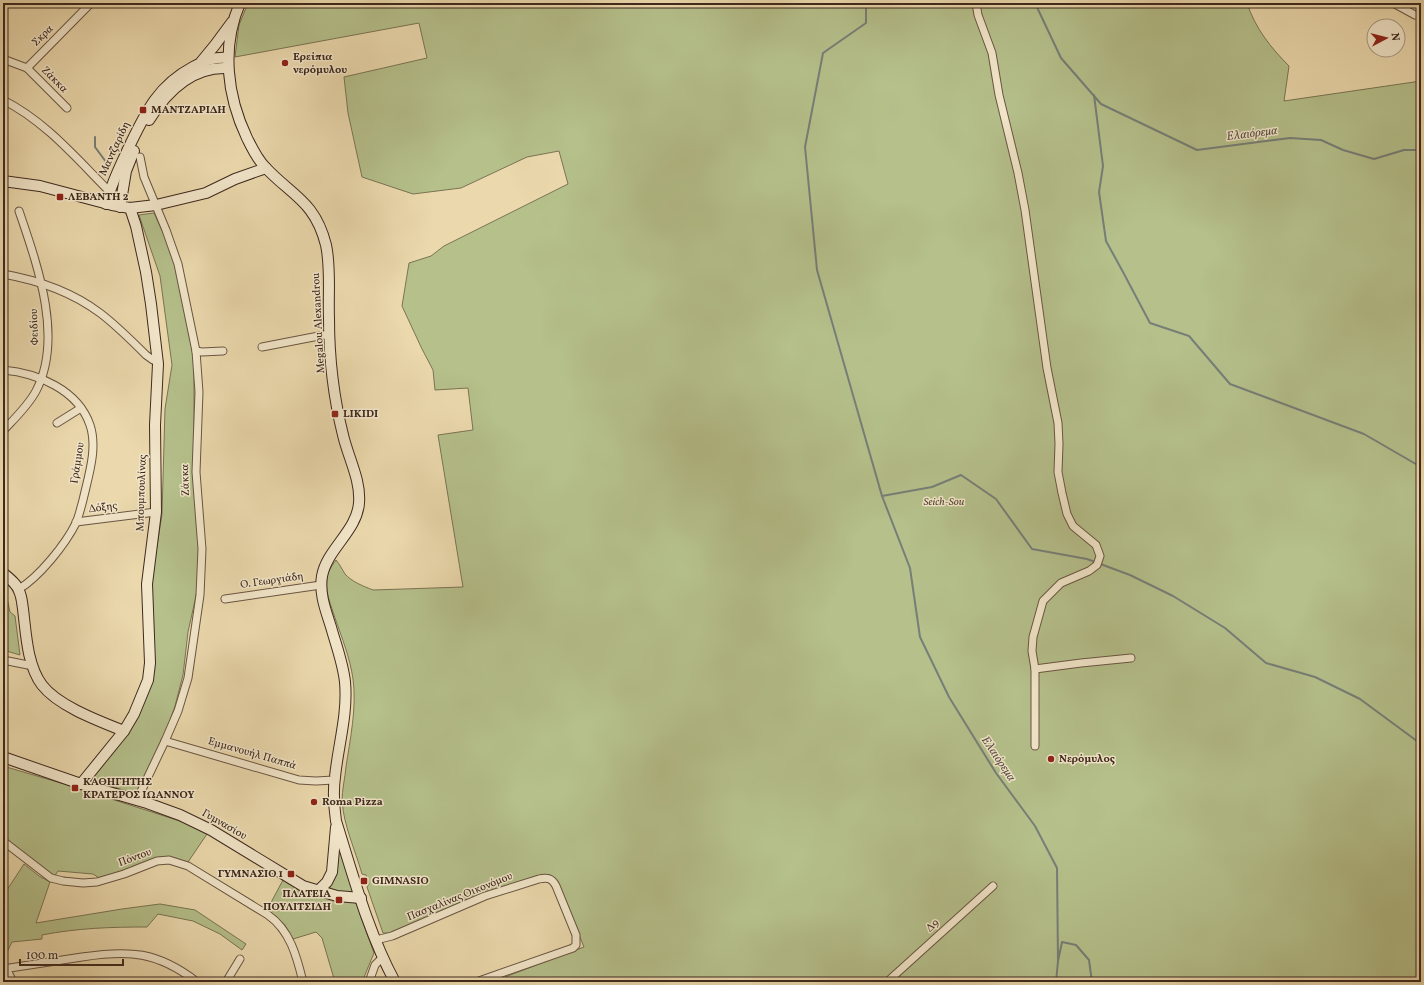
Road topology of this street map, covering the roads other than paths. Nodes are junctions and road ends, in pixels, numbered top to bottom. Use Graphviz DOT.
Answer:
graph roads {
  1 [pos="91,3"];
  2 [pos="240,3"];
  3 [pos="976,3"];
  4 [pos="1393,3"];
  5 [pos="1415,15"];
  6 [pos="234,19"];
  7 [pos="228,58"];
  8 [pos="3,59"];
  9 [pos="201,67"];
  10 [pos="27,68"];
  11 [pos="228,68"];
  12 [pos="3,100"];
  13 [pos="67,108"];
  14 [pos="234,108"];
  15 [pos="140,157"];
  16 [pos="266,168"];
  17 [pos="3,181"];
  18 [pos="109,191"];
  19 [pos="106,204"];
  20 [pos="156,205"];
  21 [pos="125,208"];
  22 [pos="19,211"];
  23 [pos="3,274"];
  24 [pos="41,283"];
  25 [pos="329,334"];
  26 [pos="262,346"];
  27 [pos="196,351"];
  28 [pos="223,351"];
  29 [pos="158,361"];
  30 [pos="3,370"];
  31 [pos="42,378"];
  32 [pos="81,408"];
  33 [pos="57,423"];
  34 [pos="3,431"];
  35 [pos="156,512"];
  36 [pos="76,522"];
  37 [pos="3,573"];
  38 [pos="321,585"];
  39 [pos="19,589"];
  40 [pos="225,599"];
  41 [pos="1131,658"];
  42 [pos="3,660"];
  43 [pos="33,666"];
  44 [pos="1035,669"];
  45 [pos="124,731"];
  46 [pos="165,741"];
  47 [pos="1035,746"];
  48 [pos="3,757"];
  49 [pos="334,780"];
  50 [pos="81,784"];
  51 [pos="137,800"];
  52 [pos="336,821"];
  53 [pos="3,841"];
  54 [pos="993,886"];
  55 [pos="318,891"];
  56 [pos="361,898"];
  57 [pos="376,940"];
  58 [pos="382,958"];
  59 [pos="240,959"];
  60 [pos="4,968"];
  61 [pos="13,982"];
  62 [pos="197,982"];
  63 [pos="226,982"];
  64 [pos="304,982"];
  65 [pos="369,982"];
  66 [pos="395,982"];
  67 [pos="476,982"];
  68 [pos="887,982"];
  1 -- 10 [label="street, Σκρα"];
  2 -- 6 [label="street, Megalou Alexandrou"];
  3 -- 44 [label="street"];
  4 -- 5 [label="street"];
  6 -- 7 [label="street, Megalou Alexandrou"];
  6 -- 9 [label="street"];
  7 -- 9 [label="street, Μαντζαρίδη"];
  7 -- 11 [label="street, Megalou Alexandrou"];
  8 -- 10 [label="street, Ζάκκα"];
  9 -- 11 [label="street, Μαντζαρίδη"];
  9 -- 14 [label="street"];
  9 -- 18 [label="street, Μαντζαρίδη"];
  9 -- 21 [label="street, Μαντζαρίδη"];
  10 -- 13 [label="street, Ζάκκα"];
  11 -- 14 [label="street, Megalou Alexandrou"];
  12 -- 18 [label="street"];
  14 -- 16 [label="street, Megalou Alexandrou"];
  15 -- 20 [label="street, Ζάκκα"];
  16 -- 20 [label="street"];
  16 -- 25 [label="street, Megalou Alexandrou"];
  17 -- 19 [label="street"];
  18 -- 19 [label="street, Μαντζαρίδη"];
  19 -- 21 [label="street"];
  20 -- 21 [label="street"];
  20 -- 27 [label="street, Ζάκκα"];
  21 -- 29 [label="street, Μπουμπουλίνας"];
  22 -- 24 [label="street, Φειδίου"];
  23 -- 24 [label="street"];
  24 -- 29 [label="street"];
  24 -- 31 [label="street, Φειδίου"];
  25 -- 26 [label="street"];
  25 -- 38 [label="street, Megalou Alexandrou"];
  27 -- 28 [label="street"];
  27 -- 46 [label="street, Ζάκκα"];
  29 -- 35 [label="street, Μπουμπουλίνας"];
  30 -- 31 [label="street, Γράμμου"];
  31 -- 32 [label="street, Γράμμου"];
  31 -- 34 [label="street, Φειδίου"];
  32 -- 33 [label="street"];
  32 -- 36 [label="street, Γράμμου"];
  35 -- 36 [label="street, Δόξης"];
  35 -- 45 [label="street, Μπουμπουλίνας"];
  36 -- 39 [label="street, Γράμμου"];
  37 -- 39 [label="street"];
  38 -- 40 [label="street, Ο. Γεωργιάδη"];
  38 -- 49 [label="street, Megalou Alexandrou"];
  39 -- 43 [label="street"];
  41 -- 44 [label="street"];
  42 -- 43 [label="street"];
  43 -- 45 [label="street"];
  44 -- 47 [label="street"];
  45 -- 50 [label="street, Μπουμπουλίνας"];
  46 -- 49 [label="street, Εμμανουήλ Παππά"];
  46 -- 51 [label="street, Ζάκκα"];
  48 -- 50 [label="street, Γυμνασίου"];
  49 -- 52 [label="street, Megalou Alexandrou"];
  50 -- 51 [label="street, Γυμνασίου"];
  51 -- 55 [label="street, Γυμνασίου"];
  52 -- 55 [label="street"];
  52 -- 56 [label="street, Megalou Alexandrou"];
  53 -- 64 [label="street, Πόντου"];
  54 -- 68 [label="street, Δ9"];
  55 -- 56 [label="street, Γυμνασίου"];
  56 -- 57 [label="street, Megalou Alexandrou"];
  57 -- 58 [label="street, Megalou Alexandrou"];
  57 -- 67 [label="street, Πασχαλίνας Οικονόμου"];
  58 -- 65 [label="street"];
  58 -- 66 [label="street, Megalou Alexandrou"];
  59 -- 63 [label="street"];
  60 -- 61 [label="street"];
  60 -- 62 [label="street"];
}
